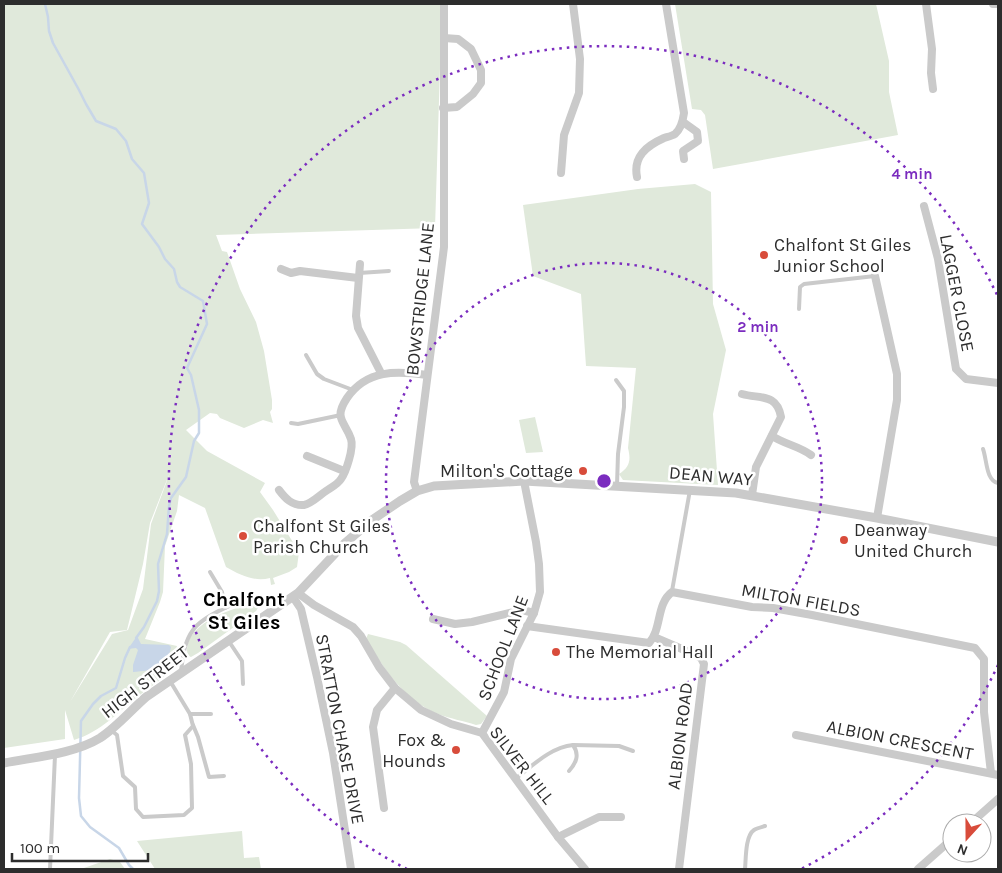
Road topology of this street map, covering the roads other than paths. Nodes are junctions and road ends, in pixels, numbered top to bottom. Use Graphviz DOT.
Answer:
graph roads {
  1 [pos="444,4"];
  2 [pos="572,4"];
  3 [pos="666,4"];
  4 [pos="926,4"];
  5 [pos="993,4"];
  6 [pos="998,4"];
  7 [pos="444,38"];
  8 [pos="933,89"];
  9 [pos="443,108"];
  10 [pos="683,122"];
  11 [pos="684,159"];
  12 [pos="561,173"];
  13 [pos="637,177"];
  14 [pos="924,206"];
  15 [pos="360,264"];
  16 [pos="280,269"];
  17 [pos="389,271"];
  18 [pos="359,275"];
  19 [pos="875,276"];
  20 [pos="799,309"];
  21 [pos="306,355"];
  22 [pos="382,373"];
  23 [pos="427,375"];
  24 [pos="616,380"];
  25 [pos="998,383"];
  26 [pos="353,390"];
  27 [pos="742,394"];
  28 [pos="341,415"];
  29 [pos="292,424"];
  30 [pos="772,436"];
  31 [pos="984,449"];
  32 [pos="811,455"];
  33 [pos="306,456"];
  34 [pos="344,471"];
  35 [pos="524,481"];
  36 [pos="998,483"];
  37 [pos="617,485"];
  38 [pos="279,490"];
  39 [pos="690,490"];
  40 [pos="418,492"];
  41 [pos="752,495"];
  42 [pos="877,518"];
  43 [pos="998,542"];
  44 [pos="210,572"];
  45 [pos="672,592"];
  46 [pos="296,595"];
  47 [pos="225,608"];
  48 [pos="272,611"];
  49 [pos="534,613"];
  50 [pos="433,619"];
  51 [pos="527,626"];
  52 [pos="654,637"];
  53 [pos="228,640"];
  54 [pos="181,673"];
  55 [pos="170,681"];
  56 [pos="243,684"];
  57 [pos="395,688"];
  58 [pos="190,714"];
  59 [pos="211,714"];
  60 [pos="193,725"];
  61 [pos="111,730"];
  62 [pos="482,733"];
  63 [pos="796,736"];
  64 [pos="573,745"];
  65 [pos="633,751"];
  66 [pos="55,753"];
  67 [pos="4,762"];
  68 [pos="569,771"];
  69 [pos="994,774"];
  70 [pos="224,776"];
  71 [pos="515,779"];
  72 [pos="998,799"];
  73 [pos="384,808"];
  74 [pos="982,813"];
  75 [pos="622,817"];
  76 [pos="765,826"];
  77 [pos="558,837"];
  78 [pos="942,848"];
  79 [pos="50,869"];
  80 [pos="350,869"];
  81 [pos="585,869"];
  82 [pos="679,869"];
  83 [pos="745,869"];
  84 [pos="918,869"];
  1 -- 7 [label="street, BOWSTRIDGE LANE"];
  2 -- 12 [label="street"];
  3 -- 10 [label="street"];
  4 -- 8 [label="street"];
  5 -- 6 [label="street"];
  7 -- 9 [label="street, BOWSTRIDGE LANE"];
  7 -- 9 [label="street"];
  9 -- 23 [label="street, BOWSTRIDGE LANE"];
  10 -- 11 [label="street"];
  10 -- 13 [label="street"];
  14 -- 25 [label="street, LAGGER CLOSE"];
  15 -- 18 [label="street"];
  16 -- 18 [label="street"];
  17 -- 18 [label="lane"];
  18 -- 22 [label="street"];
  19 -- 20 [label="lane"];
  19 -- 42 [label="street"];
  21 -- 26 [label="lane"];
  22 -- 23 [label="street"];
  22 -- 26 [label="street"];
  23 -- 40 [label="street, BOWSTRIDGE LANE"];
  24 -- 37 [label="lane"];
  26 -- 28 [label="street"];
  27 -- 30 [label="street"];
  28 -- 29 [label="lane"];
  28 -- 34 [label="street"];
  30 -- 32 [label="street"];
  30 -- 41 [label="street"];
  31 -- 36 [label="lane"];
  33 -- 34 [label="street"];
  34 -- 38 [label="street"];
  35 -- 37 [label="street, DEAN WAY"];
  35 -- 40 [label="street, DEAN WAY"];
  35 -- 49 [label="street, SCHOOL LANE"];
  37 -- 39 [label="street, DEAN WAY"];
  39 -- 41 [label="street, DEAN WAY"];
  39 -- 45 [label="lane"];
  40 -- 46 [label="street, HIGH STREET"];
  41 -- 42 [label="street, DEAN WAY"];
  42 -- 43 [label="street, DEAN WAY"];
  44 -- 47 [label="lane"];
  45 -- 52 [label="street"];
  45 -- 69 [label="street, MILTON FIELDS"];
  46 -- 48 [label="street, HIGH STREET"];
  46 -- 57 [label="street, SILVER HILL"];
  46 -- 80 [label="street, STRATTON CHASE DRIVE"];
  47 -- 48 [label="lane"];
  47 -- 54 [label="lane"];
  48 -- 53 [label="street, HIGH STREET"];
  49 -- 50 [label="street"];
  49 -- 51 [label="street, SCHOOL LANE"];
  51 -- 52 [label="street"];
  51 -- 62 [label="street, SCHOOL LANE"];
  52 -- 82 [label="street, ALBION ROAD"];
  53 -- 54 [label="street, HIGH STREET"];
  53 -- 56 [label="lane"];
  54 -- 55 [label="street, HIGH STREET"];
  55 -- 58 [label="lane"];
  55 -- 61 [label="street, HIGH STREET"];
  57 -- 62 [label="street, SILVER HILL"];
  57 -- 73 [label="street"];
  58 -- 59 [label="lane"];
  58 -- 60 [label="lane"];
  60 -- 61 [label="lane"];
  60 -- 70 [label="lane"];
  61 -- 66 [label="street, HIGH STREET"];
  62 -- 71 [label="street, SILVER HILL"];
  63 -- 69 [label="street, ALBION CRESCENT"];
  64 -- 65 [label="lane"];
  64 -- 68 [label="lane"];
  64 -- 71 [label="lane"];
  66 -- 67 [label="street, HIGH STREET"];
  66 -- 79 [label="lane"];
  71 -- 77 [label="street, SILVER HILL"];
  72 -- 74 [label="street"];
  75 -- 77 [label="street"];
  76 -- 83 [label="lane"];
  77 -- 81 [label="street, SILVER HILL"];
  78 -- 84 [label="street"];
}
